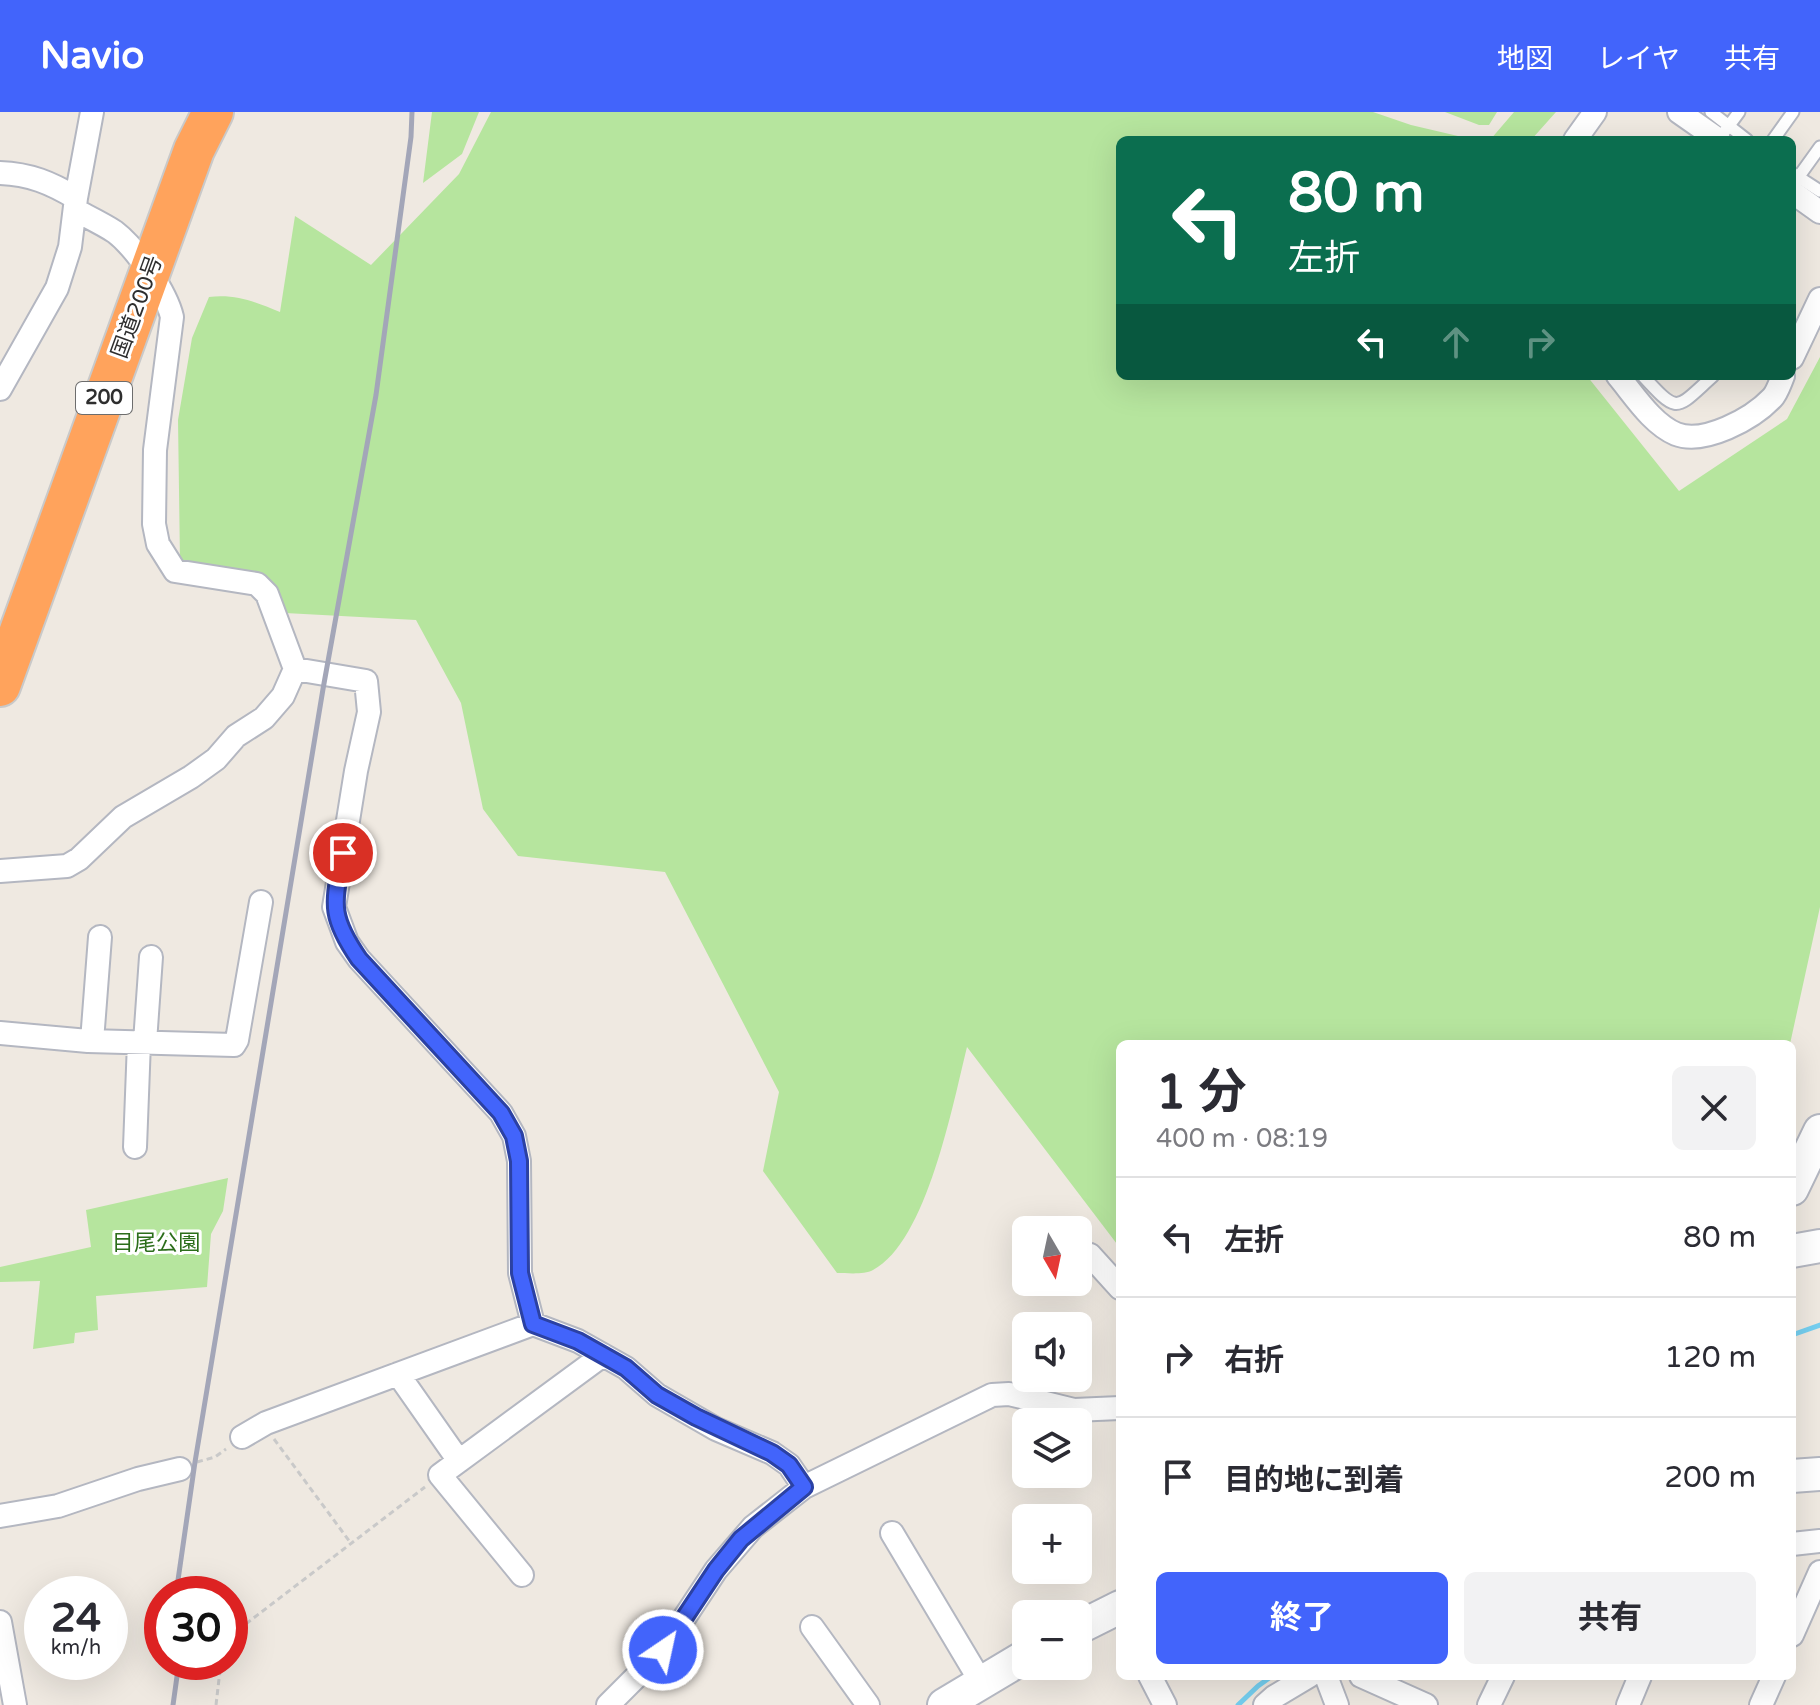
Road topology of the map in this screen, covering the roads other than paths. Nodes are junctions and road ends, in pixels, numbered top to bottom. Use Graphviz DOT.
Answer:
graph roads {
  1 [pos="92,112"];
  2 [pos="213,112"];
  3 [pos="1595,112"];
  4 [pos="1680,112"];
  5 [pos="1711,112"];
  6 [pos="1739,112"];
  7 [pos="1793,112"];
  8 [pos="1722,135"];
  9 [pos="1578,136"];
  10 [pos="1776,136"];
  11 [pos="1820,147"];
  12 [pos="0,173"];
  13 [pos="1796,179"];
  14 [pos="1796,183"];
  15 [pos="1796,184"];
  16 [pos="1820,191"];
  17 [pos="75,204"];
  18 [pos="1820,212"];
  19 [pos="149,272"];
  20 [pos="1820,299"];
  21 [pos="1796,350"];
  22 [pos="1621,380"];
  23 [pos="1647,380"];
  24 [pos="1708,380"];
  25 [pos="1781,380"];
  26 [pos="0,389"];
  27 [pos="295,669"];
  28 [pos="0,686"];
  29 [pos="0,871"];
  30 [pos="261,902"];
  31 [pos="100,937"];
  32 [pos="151,957"];
  33 [pos="0,1033"];
  34 [pos="92,1041"];
  35 [pos="142,1042"];
  36 [pos="1820,1131"];
  37 [pos="135,1147"];
  38 [pos="1796,1181"];
  39 [pos="1820,1246"];
  40 [pos="1796,1250"];
  41 [pos="1092,1257"];
  42 [pos="1116,1284"];
  43 [pos="533,1324"];
  44 [pos="603,1355"];
  45 [pos="398,1374"];
  46 [pos="1116,1408"];
  47 [pos="242,1437"];
  48 [pos="459,1461"];
  49 [pos="180,1469"];
  50 [pos="1820,1474"];
  51 [pos="1796,1476"];
  52 [pos="804,1487"];
  53 [pos="0,1516"];
  54 [pos="892,1533"];
  55 [pos="1820,1541"];
  56 [pos="1796,1544"];
  57 [pos="1820,1572"];
  58 [pos="522,1575"];
  59 [pos="1116,1612"];
  60 [pos="0,1622"];
  61 [pos="1092,1622"];
  62 [pos="1796,1626"];
  63 [pos="812,1627"];
  64 [pos="1012,1664"];
  65 [pos="1152,1680"];
  66 [pos="1302,1680"];
  67 [pos="1328,1680"];
  68 [pos="1370,1680"];
  69 [pos="1501,1680"];
  70 [pos="1638,1680"];
  71 [pos="1772,1680"];
  72 [pos="981,1682"];
  73 [pos="15,1705"];
  74 [pos="608,1705"];
  75 [pos="868,1705"];
  76 [pos="944,1705"];
  77 [pos="1165,1705"];
  78 [pos="1265,1705"];
  79 [pos="1337,1705"];
  80 [pos="1426,1705"];
  81 [pos="1489,1705"];
  82 [pos="1628,1705"];
  83 [pos="1761,1705"];
  1 -- 17 [label="street"];
  2 -- 19 [label="highway, 国道200号 / 200"];
  3 -- 9 [label="street"];
  4 -- 8 [label="street"];
  5 -- 8 [label="lane"];
  6 -- 8 [label="lane"];
  7 -- 10 [label="lane"];
  11 -- 13 [label="lane"];
  12 -- 17 [label="street"];
  14 -- 16 [label="lane"];
  15 -- 18 [label="street"];
  17 -- 19 [label="street"];
  17 -- 26 [label="street"];
  19 -- 27 [label="street"];
  19 -- 28 [label="highway, 国道200号 / 200"];
  20 -- 21 [label="street"];
  22 -- 25 [label="street"];
  23 -- 24 [label="lane"];
  27 -- 29 [label="street"];
  27 -- 43 [label="street"];
  30 -- 35 [label="street"];
  31 -- 34 [label="street"];
  32 -- 35 [label="street"];
  33 -- 34 [label="street"];
  34 -- 35 [label="street"];
  35 -- 37 [label="street"];
  36 -- 38 [label="street"];
  39 -- 40 [label="street"];
  41 -- 42 [label="street"];
  43 -- 44 [label="street"];
  43 -- 45 [label="street"];
  44 -- 48 [label="street"];
  44 -- 52 [label="street"];
  45 -- 47 [label="street"];
  45 -- 48 [label="street"];
  46 -- 52 [label="street"];
  48 -- 58 [label="street"];
  49 -- 53 [label="street"];
  50 -- 51 [label="street"];
  52 -- 74 [label="street"];
  54 -- 72 [label="street"];
  55 -- 56 [label="street"];
  57 -- 62 [label="street"];
  59 -- 61 [label="street"];
  60 -- 73 [label="street"];
  63 -- 75 [label="street"];
  64 -- 72 [label="street"];
  65 -- 77 [label="street"];
  66 -- 78 [label="street"];
  67 -- 79 [label="street"];
  68 -- 80 [label="street"];
  69 -- 81 [label="street"];
  70 -- 82 [label="street"];
  71 -- 83 [label="street"];
  72 -- 76 [label="street"];
}
